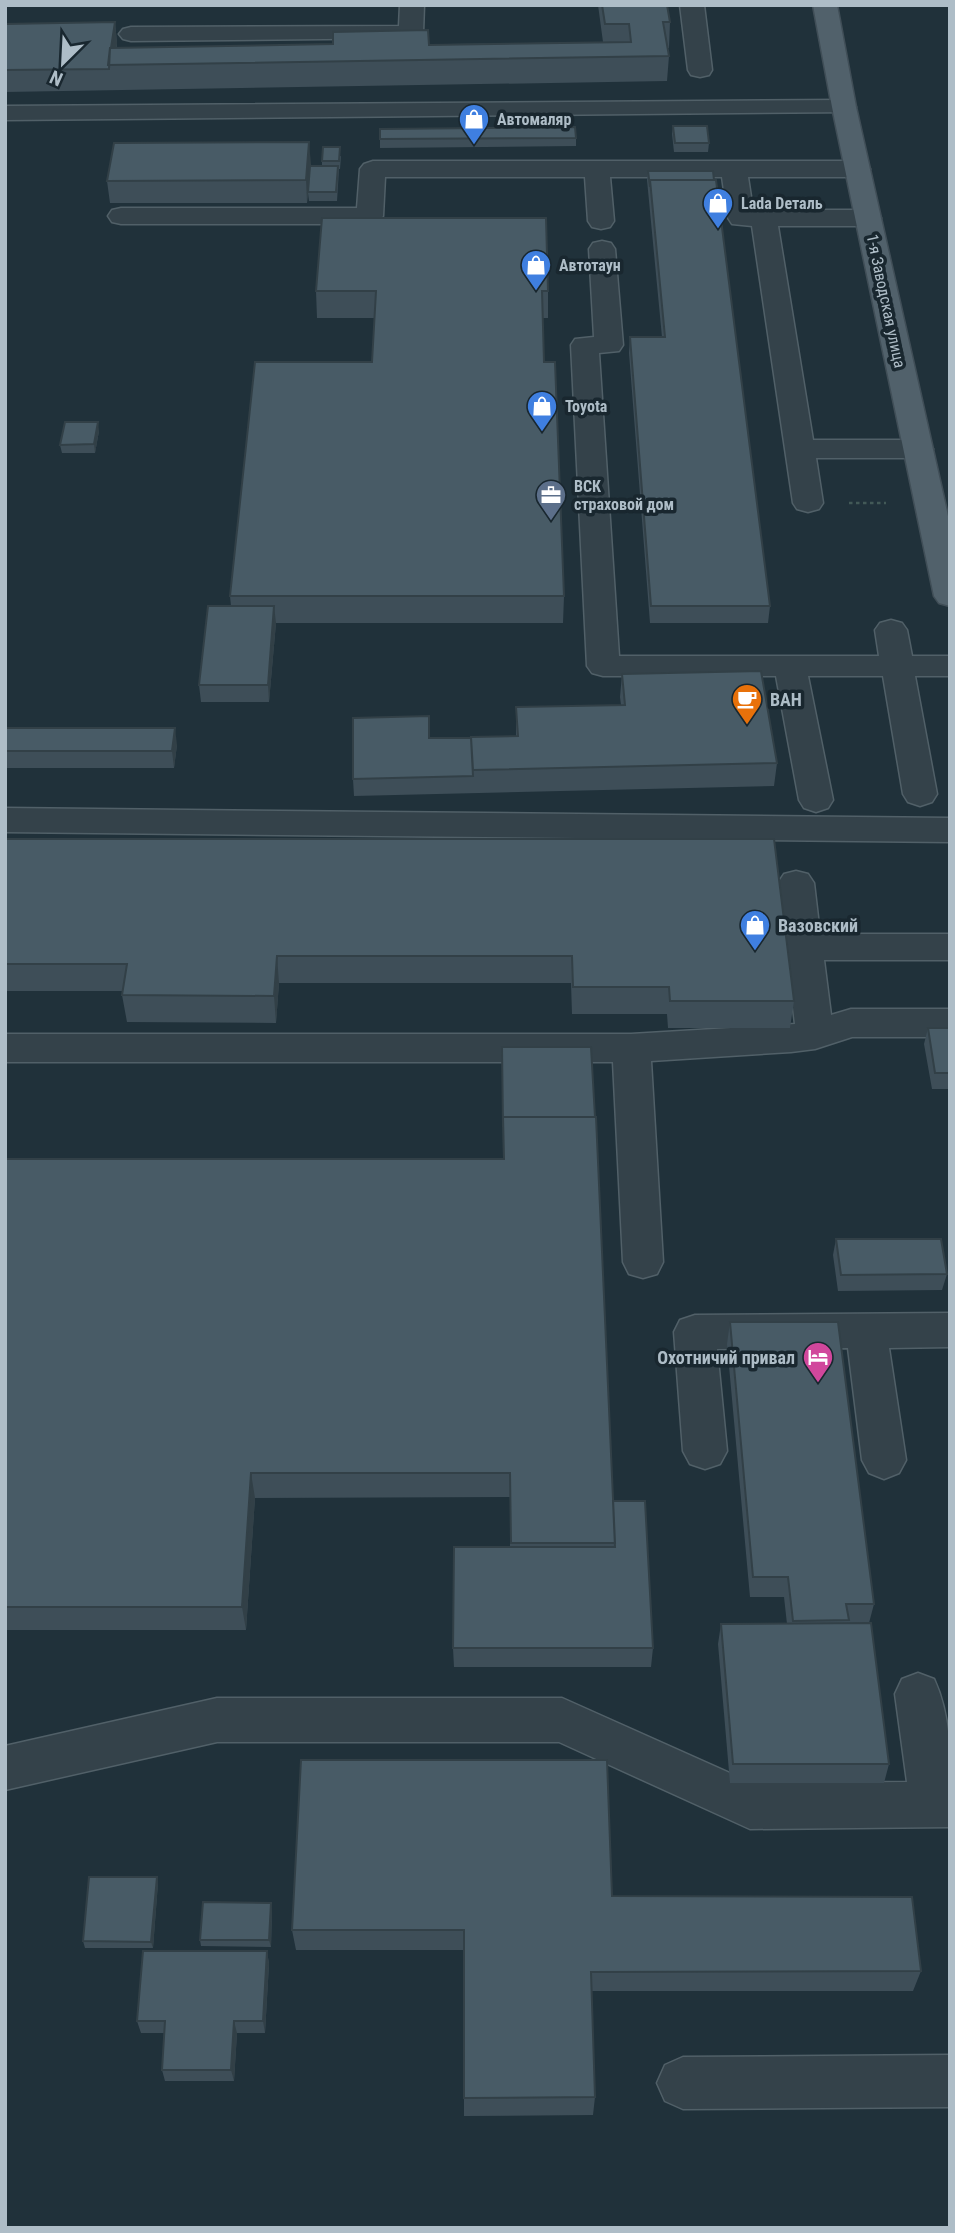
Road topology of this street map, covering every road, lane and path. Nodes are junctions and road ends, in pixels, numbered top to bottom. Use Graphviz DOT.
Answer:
graph roads {
  1 [pos="412,5"];
  2 [pos="692,5"];
  3 [pos="825,5"];
  4 [pos="131,34"];
  5 [pos="700,70"];
  6 [pos="844,107"];
  7 [pos="5,113"];
  8 [pos="598,178"];
  9 [pos="859,178"];
  10 [pos="728,181"];
  11 [pos="648,187"];
  12 [pos="121,215"];
  13 [pos="764,218"];
  14 [pos="868,218"];
  15 [pos="799,449"];
  16 [pos="918,449"];
  17 [pos="808,503"];
  18 [pos="950,596"];
  19 [pos="891,630"];
  20 [pos="790,666"];
  21 [pos="897,666"];
  22 [pos="950,666"];
  23 [pos="920,794"];
  24 [pos="816,800"];
  25 [pos="5,820"];
  26 [pos="950,830"];
  27 [pos="796,883"];
  28 [pos="804,947"];
  29 [pos="950,947"];
  30 [pos="950,1023"];
  31 [pos="815,1035"];
  32 [pos="5,1048"];
  33 [pos="631,1048"];
  34 [pos="643,1262"];
  35 [pos="950,1330"];
  36 [pos="866,1331"];
  37 [pos="705,1451"];
  38 [pos="884,1460"];
  39 [pos="918,1694"];
  40 [pos="5,1768"];
  41 [pos="942,1804"];
  42 [pos="950,2081"];
  43 [pos="683,2083"];
  1 -- 4 [label="street"];
  2 -- 5 [label="street"];
  3 -- 6 [label="main road, 1-я Заводская улица"];
  6 -- 7 [label="street"];
  6 -- 9 [label="main road, 1-я Заводская улица"];
  8 -- 10 [label="street"];
  8 -- 11 [label="street"];
  8 -- 12 [label="street"];
  8 -- 20 [label="street"];
  9 -- 10 [label="street"];
  9 -- 14 [label="main road, 1-я Заводская улица"];
  10 -- 13 [label="street"];
  13 -- 14 [label="street"];
  13 -- 15 [label="street"];
  14 -- 16 [label="main road, 1-я Заводская улица"];
  15 -- 16 [label="street"];
  15 -- 17 [label="street"];
  16 -- 18 [label="main road, 1-я Заводская улица"];
  19 -- 21 [label="street"];
  20 -- 21 [label="street"];
  20 -- 24 [label="street"];
  21 -- 22 [label="street"];
  21 -- 23 [label="street"];
  25 -- 26 [label="street"];
  27 -- 28 [label="street"];
  28 -- 29 [label="street"];
  28 -- 31 [label="street"];
  30 -- 31 [label="street"];
  31 -- 33 [label="street"];
  32 -- 33 [label="street"];
  33 -- 34 [label="street"];
  35 -- 36 [label="street"];
  36 -- 37 [label="street"];
  36 -- 38 [label="street"];
  39 -- 41 [label="street"];
  40 -- 41 [label="street"];
  42 -- 43 [label="street"];
}
